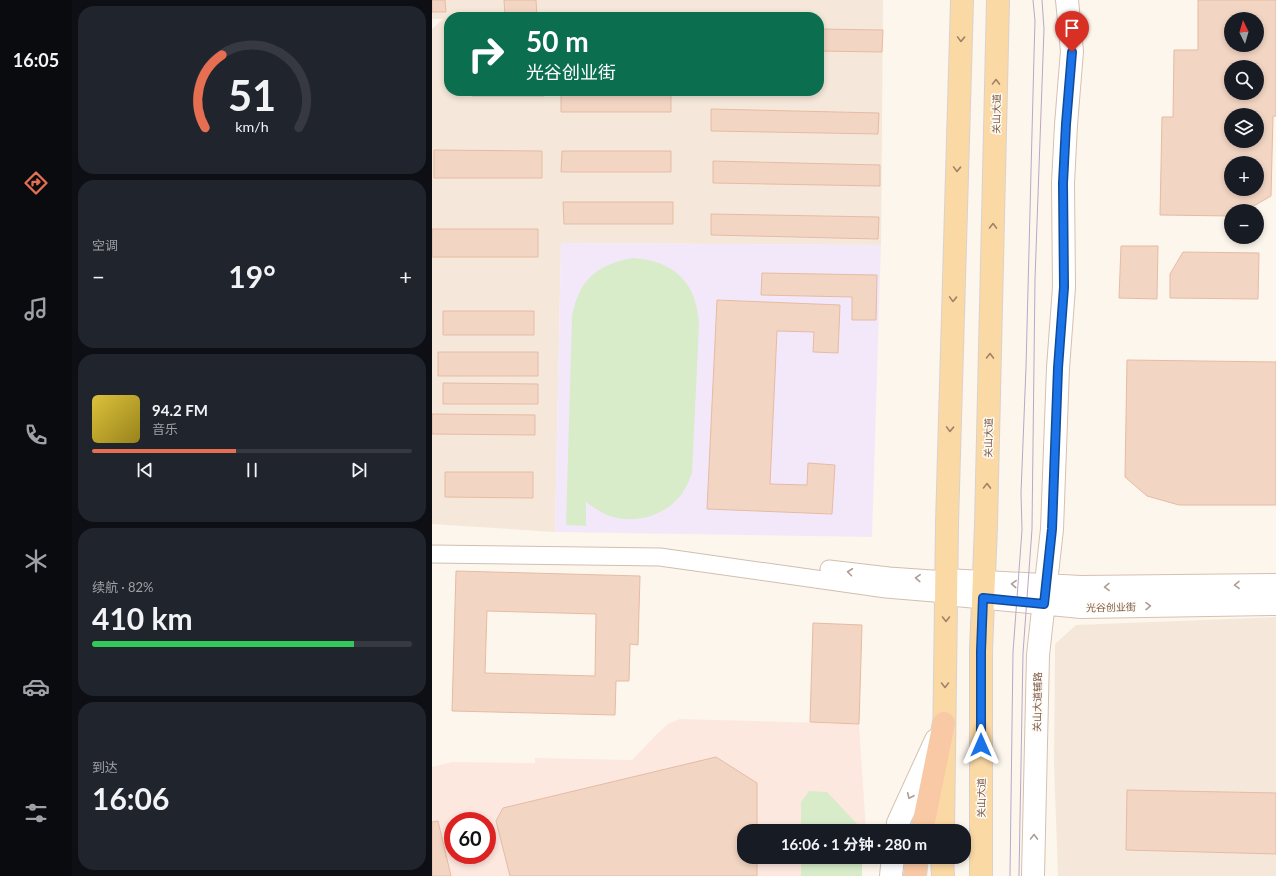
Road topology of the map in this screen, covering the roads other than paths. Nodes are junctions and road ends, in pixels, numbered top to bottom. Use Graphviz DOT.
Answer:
graph roads {
  1 [pos="962,0"];
  2 [pos="998,0"];
  3 [pos="1066,0"];
  4 [pos="432,545"];
  5 [pos="432,554"];
  6 [pos="1276,585"];
  7 [pos="946,587"];
  8 [pos="984,590"];
  9 [pos="1044,595"];
  10 [pos="1276,604"];
  11 [pos="944,723"];
  12 [pos="898,824"];
  13 [pos="923,824"];
  14 [pos="943,824"];
  15 [pos="892,864"];
  16 [pos="916,864"];
  17 [pos="942,864"];
  18 [pos="891,876"];
  19 [pos="915,876"];
  20 [pos="943,876"];
  21 [pos="981,876"];
  22 [pos="1033,876"];
  1 -- 7 [label="main road, one-way"];
  8 -- 2 [label="main road, 关山大道, one-way"];
  3 -- 9 [label="main road, 关山大道辅路"];
  7 -- 4 [label="street, one-way"];
  5 -- 7 [label="street"];
  6 -- 9 [label="main road, 光谷创业街, one-way"];
  7 -- 8 [label="main road, 光谷创业街"];
  7 -- 11 [label="main road, one-way"];
  8 -- 9 [label="main road, 光谷创业街"];
  8 -- 21 [label="main road, 关山大道"];
  9 -- 10 [label="main road, 光谷创业街, one-way"];
  22 -- 9 [label="main road, 关山大道辅路, one-way"];
  11 -- 12 [label="main road, one-way"];
  11 -- 13 [label="highway"];
  11 -- 14 [label="main road"];
  15 -- 18 [label="main road"];
  16 -- 19 [label="highway"];
  17 -- 20 [label="main road"];
}
